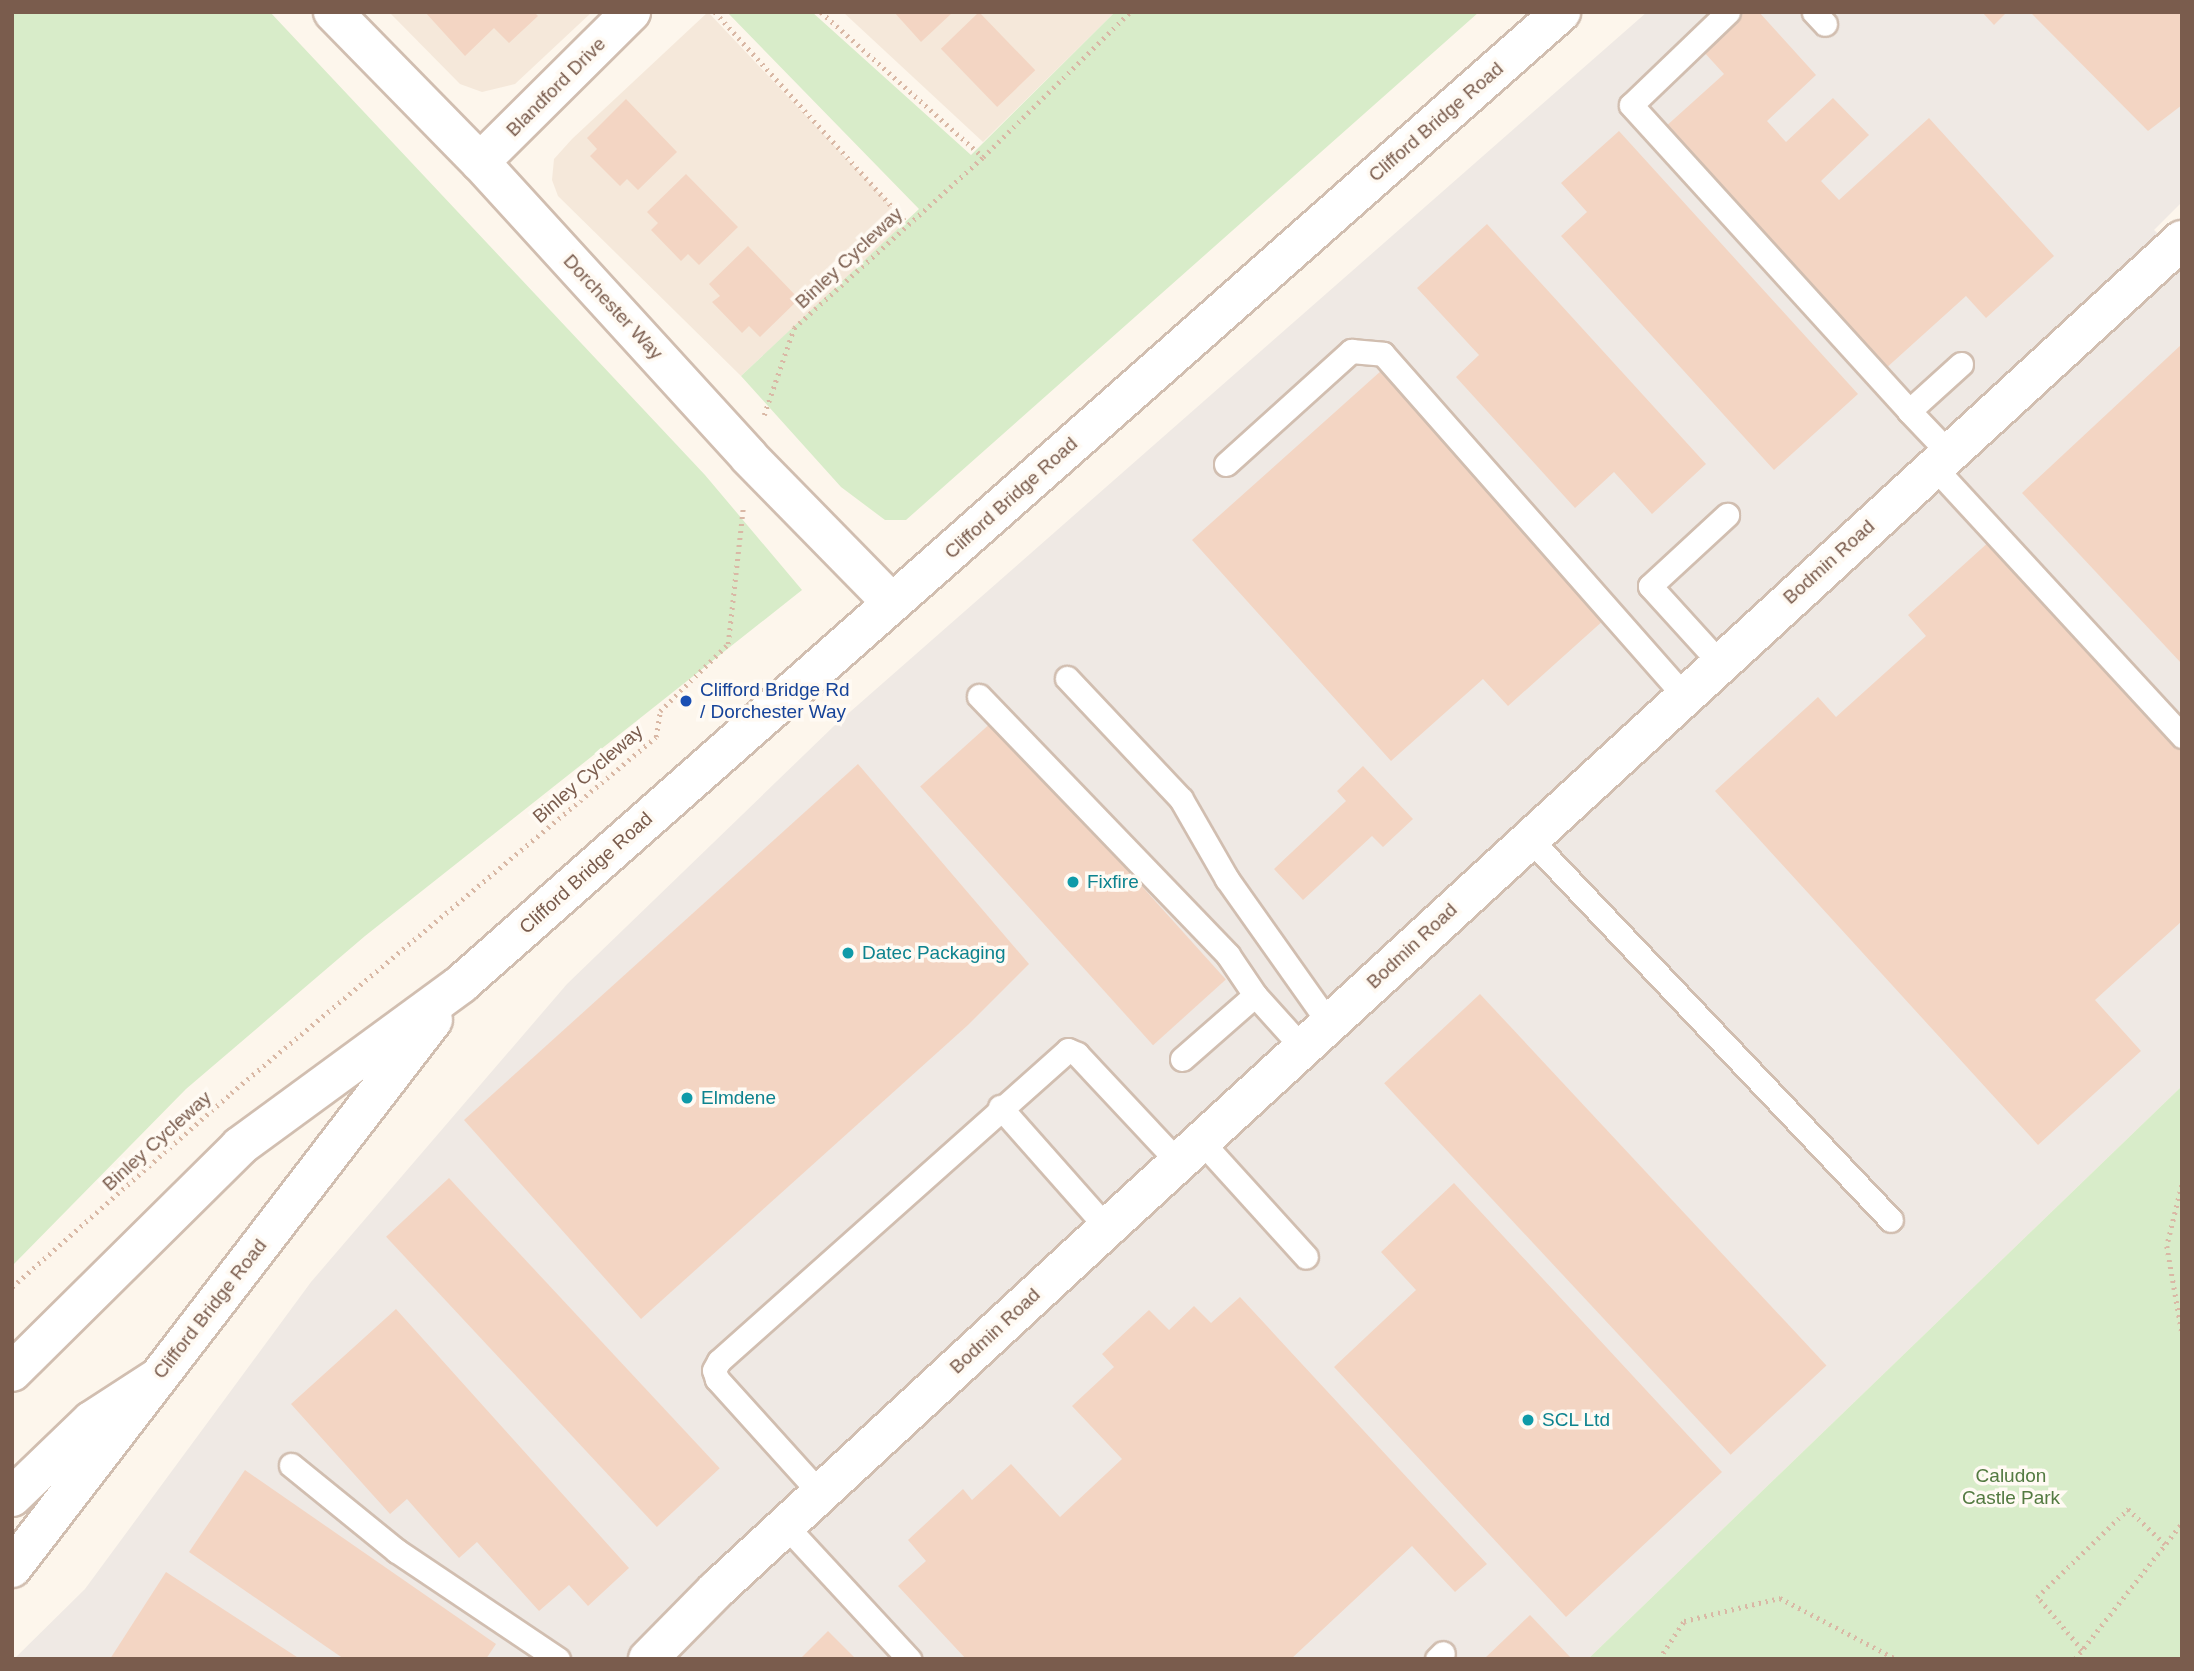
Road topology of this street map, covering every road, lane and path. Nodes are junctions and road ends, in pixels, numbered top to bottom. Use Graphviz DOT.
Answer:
graph roads {
  1 [pos="333,12"];
  2 [pos="631,12"];
  3 [pos="715,12"];
  4 [pos="821,12"];
  5 [pos="1130,12"];
  6 [pos="1561,12"];
  7 [pos="1728,12"];
  8 [pos="983,157"];
  9 [pos="480,162"];
  10 [pos="906,222"];
  11 [pos="2180,245"];
  12 [pos="1961,364"];
  13 [pos="1909,411"];
  14 [pos="749,457"];
  15 [pos="1941,460"];
  16 [pos="1226,464"];
  17 [pos="1727,515"];
  18 [pos="892,603"];
  19 [pos="1720,663"];
  20 [pos="1067,678"];
  21 [pos="979,695"];
  22 [pos="1685,695"];
  23 [pos="2182,736"];
  24 [pos="1529,838"];
  25 [pos="461,984"];
  26 [pos="1255,995"];
  27 [pos="1316,1035"];
  28 [pos="1182,1059"];
  29 [pos="1000,1107"];
  30 [pos="1190,1151"];
  31 [pos="2182,1185"];
  32 [pos="1891,1220"];
  33 [pos="1107,1228"];
  34 [pos="1306,1257"];
  35 [pos="12,1287"];
  36 [pos="2182,1334"];
  37 [pos="12,1372"];
  38 [pos="156,1379"];
  39 [pos="291,1465"];
  40 [pos="820,1493"];
  41 [pos="12,1497"];
  42 [pos="2182,1523"];
  43 [pos="785,1525"];
  44 [pos="2165,1544"];
  45 [pos="12,1568"];
  46 [pos="2082,1650"];
  47 [pos="558,1659"];
  48 [pos="648,1659"];
  49 [pos="909,1659"];
  50 [pos="1659,1659"];
  51 [pos="1896,1659"];
  52 [pos="2075,1659"];
  1 -- 9 [label="street, Dorchester Way"];
  2 -- 9 [label="street, Blandford Drive"];
  3 -- 10 [label="path"];
  4 -- 8 [label="path"];
  5 -- 8 [label="path, Binley Cycleway"];
  6 -- 18 [label="street, Clifford Bridge Road"];
  7 -- 13 [label="lane"];
  8 -- 10 [label="path, Binley Cycleway"];
  9 -- 14 [label="street, Dorchester Way"];
  10 -- 14 [label="path, Binley Cycleway"];
  11 -- 15 [label="street, Bodmin Road"];
  12 -- 13 [label="lane"];
  13 -- 15 [label="lane"];
  14 -- 18 [label="street, Dorchester Way"];
  14 -- 35 [label="path, Binley Cycleway"];
  15 -- 19 [label="street, Bodmin Road"];
  15 -- 23 [label="lane"];
  16 -- 22 [label="lane"];
  17 -- 19 [label="lane"];
  18 -- 25 [label="street, Clifford Bridge Road"];
  19 -- 22 [label="street, Bodmin Road"];
  20 -- 27 [label="lane"];
  21 -- 26 [label="lane"];
  22 -- 24 [label="street, Bodmin Road"];
  24 -- 27 [label="street, Bodmin Road"];
  24 -- 32 [label="lane"];
  25 -- 37 [label="street, Clifford Bridge Road"];
  25 -- 38 [label="street, Clifford Bridge Road"];
  26 -- 27 [label="lane"];
  26 -- 28 [label="lane"];
  27 -- 30 [label="street, Bodmin Road"];
  29 -- 30 [label="lane"];
  29 -- 33 [label="lane"];
  29 -- 40 [label="lane"];
  30 -- 33 [label="street, Bodmin Road"];
  30 -- 34 [label="lane"];
  31 -- 36 [label="path"];
  33 -- 40 [label="street, Bodmin Road"];
  38 -- 41 [label="street"];
  38 -- 45 [label="street, Clifford Bridge Road"];
  39 -- 47 [label="lane"];
  40 -- 43 [label="street, Bodmin Road"];
  42 -- 44 [label="path"];
  43 -- 48 [label="street, Bodmin Road"];
  43 -- 49 [label="lane"];
  44 -- 46 [label="path"];
  44 -- 46 [label="path"];
  46 -- 52 [label="path"];
  50 -- 51 [label="path"];
}
